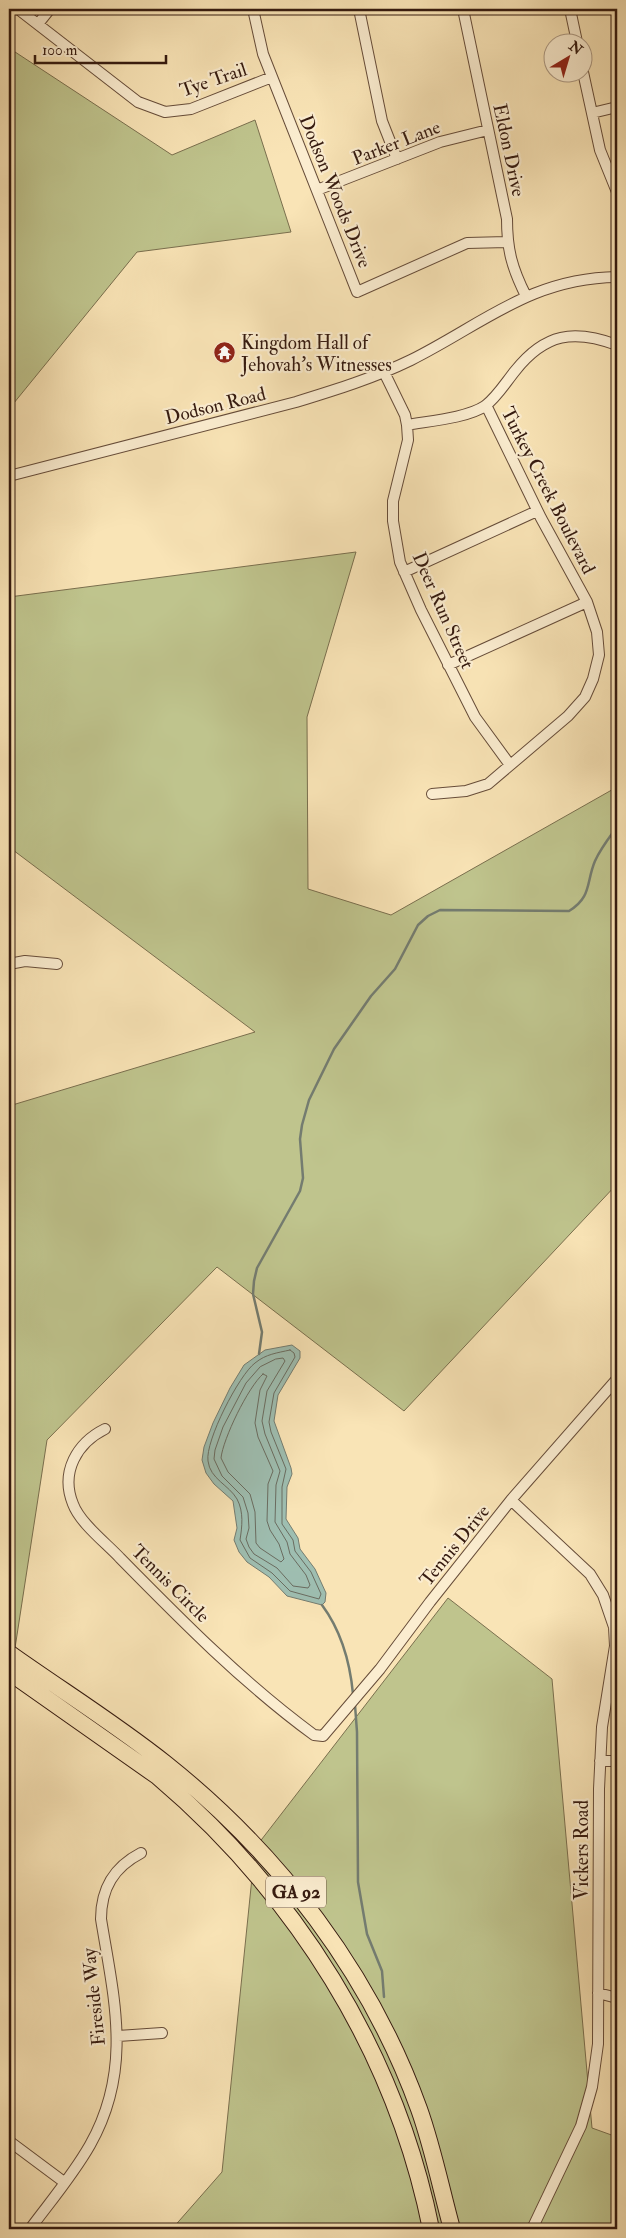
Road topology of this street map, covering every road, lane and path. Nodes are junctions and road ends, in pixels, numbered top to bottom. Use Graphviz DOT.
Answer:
graph roads {
  1 [pos="18,9"];
  2 [pos="50,9"];
  3 [pos="253,9"];
  4 [pos="359,9"];
  5 [pos="463,9"];
  6 [pos="570,9"];
  7 [pos="38,24"];
  8 [pos="575,32"];
  9 [pos="272,77"];
  10 [pos="585,82"];
  11 [pos="617,107"];
  12 [pos="592,112"];
  13 [pos="488,130"];
  14 [pos="397,159"];
  15 [pos="317,190"];
  16 [pos="617,192"];
  17 [pos="507,242"];
  18 [pos="617,277"];
  19 [pos="526,296"];
  20 [pos="617,345"];
  21 [pos="384,372"];
  22 [pos="486,405"];
  23 [pos="407,425"];
  24 [pos="9,476"];
  25 [pos="538,511"];
  26 [pos="404,572"];
  27 [pos="586,602"];
  28 [pos="448,665"];
  29 [pos="510,765"];
  30 [pos="432,794"];
  31 [pos="9,964"];
  32 [pos="57,964"];
  33 [pos="617,1378"];
  34 [pos="105,1429"];
  35 [pos="511,1500"];
  36 [pos="9,1653"];
  37 [pos="9,1672"];
  38 [pos="323,1736"];
  39 [pos="600,1760"];
  40 [pos="617,1761"];
  41 [pos="141,1853"];
  42 [pos="598,1993"];
  43 [pos="617,1998"];
  44 [pos="162,2033"];
  45 [pos="118,2036"];
  46 [pos="9,2141"];
  47 [pos="64,2182"];
  48 [pos="30,2229"];
  49 [pos="431,2229"];
  50 [pos="452,2229"];
  51 [pos="532,2229"];
  1 -- 7 [label="street, Tye Trail"];
  2 -- 7 [label="street"];
  3 -- 9 [label="street, Dodson Woods Drive"];
  4 -- 14 [label="street"];
  5 -- 13 [label="street, Eldon Drive"];
  6 -- 8 [label="street"];
  7 -- 9 [label="street, Tye Trail"];
  9 -- 15 [label="street, Dodson Woods Drive"];
  10 -- 12 [label="street"];
  11 -- 12 [label="street"];
  12 -- 16 [label="street"];
  13 -- 14 [label="street, Parker Lane"];
  13 -- 17 [label="street, Eldon Drive"];
  14 -- 15 [label="street, Parker Lane"];
  15 -- 17 [label="street, Dodson Woods Drive"];
  17 -- 19 [label="street, Eldon Drive"];
  18 -- 19 [label="street, Dodson Road"];
  19 -- 21 [label="street, Dodson Road"];
  20 -- 22 [label="street"];
  21 -- 23 [label="street, Deer Run Street"];
  21 -- 24 [label="street, Dodson Road"];
  22 -- 23 [label="street"];
  22 -- 25 [label="street, Turkey Creek Boulevard"];
  23 -- 26 [label="street, Deer Run Street"];
  25 -- 26 [label="street"];
  25 -- 27 [label="street, Turkey Creek Boulevard"];
  26 -- 28 [label="street, Deer Run Street"];
  27 -- 28 [label="street"];
  27 -- 29 [label="street, Turkey Creek Boulevard"];
  28 -- 29 [label="street, Deer Run Street"];
  29 -- 30 [label="street, Turkey Creek Boulevard"];
  31 -- 32 [label="street"];
  33 -- 35 [label="street, Tennis Drive"];
  34 -- 38 [label="street, Tennis Circle"];
  35 -- 38 [label="street, Tennis Drive"];
  35 -- 39 [label="street, Vickers Road"];
  36 -- 50 [label="main road, GA 92"];
  37 -- 49 [label="main road, GA 92"];
  39 -- 40 [label="street"];
  39 -- 42 [label="street, Vickers Road"];
  41 -- 45 [label="street, Fireside Way"];
  42 -- 43 [label="street"];
  42 -- 51 [label="street, Vickers Road"];
  44 -- 45 [label="street"];
  45 -- 47 [label="street, Fireside Way"];
  46 -- 47 [label="street"];
  47 -- 48 [label="street, Fireside Way"];
}
